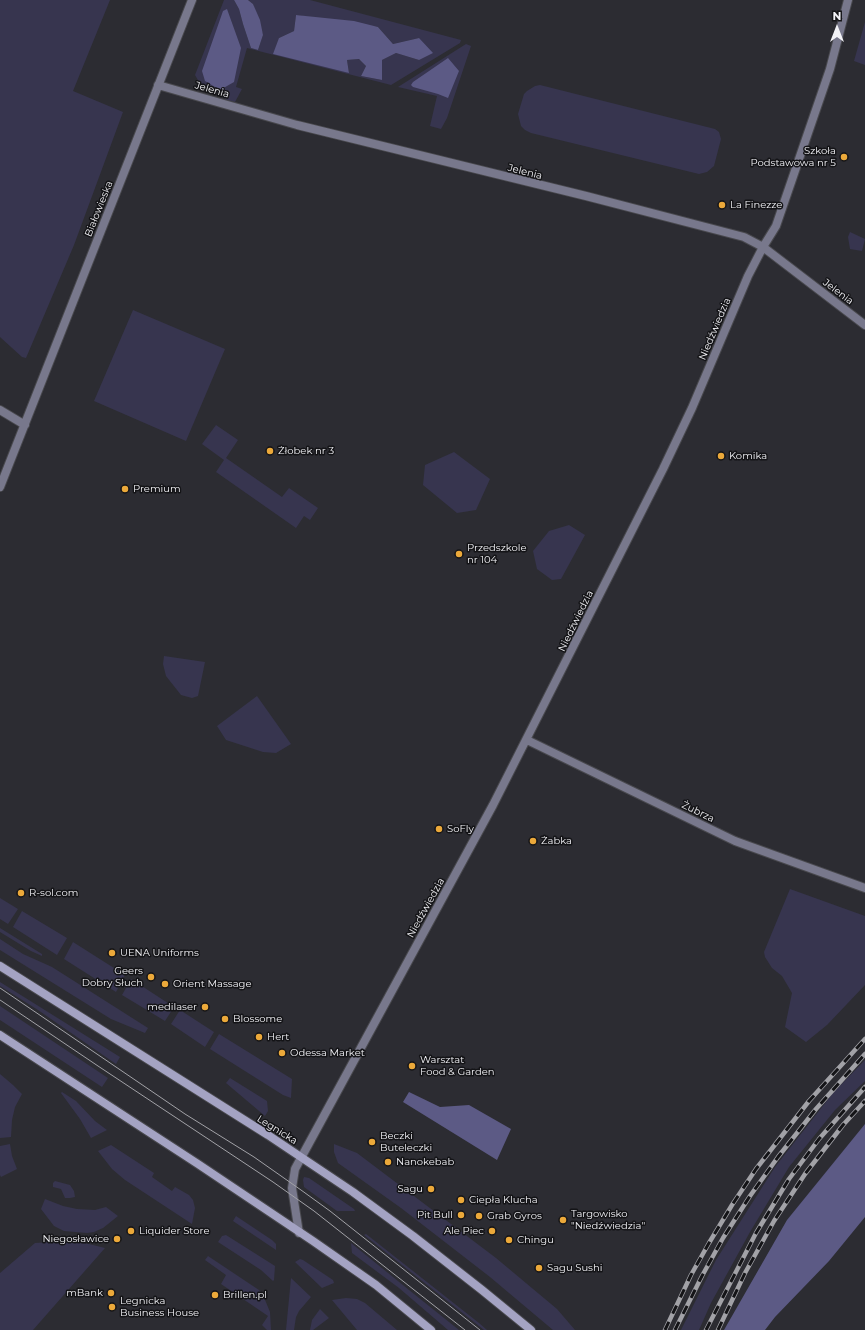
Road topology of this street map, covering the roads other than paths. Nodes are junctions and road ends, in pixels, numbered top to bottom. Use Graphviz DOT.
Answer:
graph roads {
  1 [pos="192,0"];
  2 [pos="848,0"];
  3 [pos="158,85"];
  4 [pos="763,247"];
  5 [pos="865,325"];
  6 [pos="0,410"];
  7 [pos="25,425"];
  8 [pos="0,487"];
  9 [pos="527,740"];
  10 [pos="865,888"];
  11 [pos="0,966"];
  12 [pos="0,1035"];
  13 [pos="301,1157"];
  14 [pos="299,1232"];
  15 [pos="431,1330"];
  16 [pos="530,1330"];
  1 -- 3 [label="street, Białowieska"];
  2 -- 4 [label="street, Niedźwiedzia"];
  3 -- 4 [label="street, Jelenia"];
  3 -- 7 [label="street, Białowieska"];
  4 -- 5 [label="street, Jelenia"];
  4 -- 9 [label="street, Niedźwiedzia"];
  6 -- 7 [label="street"];
  7 -- 8 [label="street, Białowieska"];
  9 -- 10 [label="street, Żubrza"];
  9 -- 13 [label="street, Niedźwiedzia"];
  11 -- 13 [label="main road, Legnicka"];
  12 -- 14 [label="main road"];
  13 -- 14 [label="street, Niedźwiedzia"];
  13 -- 16 [label="main road, Legnicka"];
  14 -- 15 [label="main road"];
}
